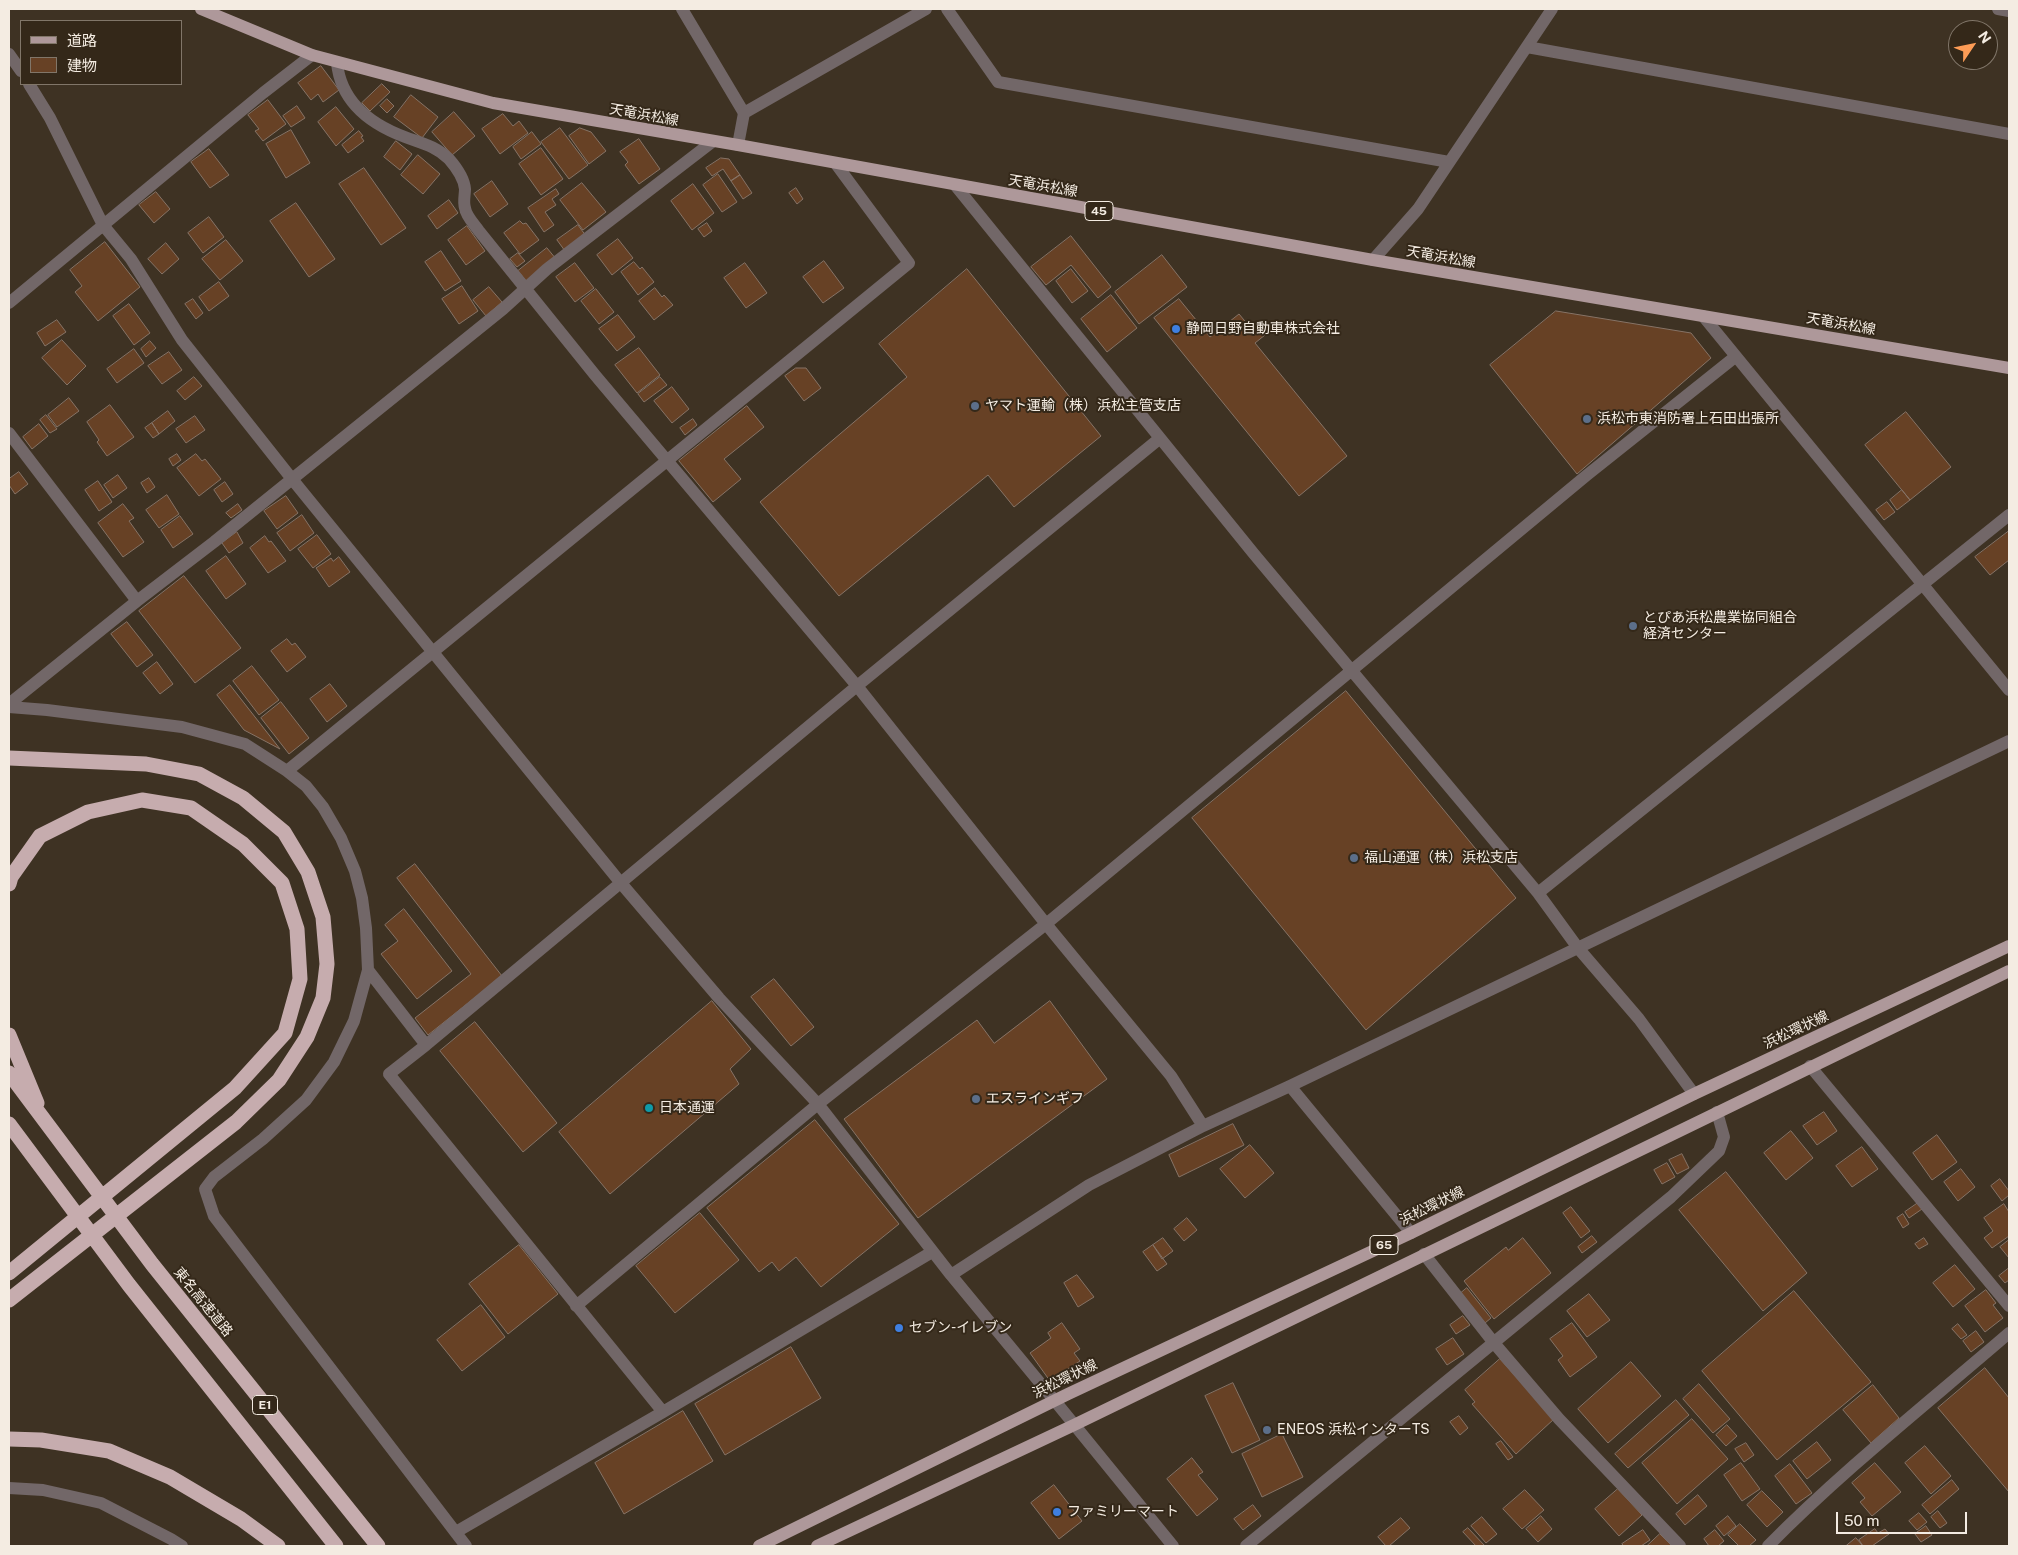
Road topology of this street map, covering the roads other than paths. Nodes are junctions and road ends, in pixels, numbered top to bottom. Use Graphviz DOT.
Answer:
graph roads {
  1 [pos="682,9"];
  2 [pos="926,9"];
  3 [pos="947,9"];
  4 [pos="1552,9"];
  5 [pos="1998,9"];
  6 [pos="210,10"];
  7 [pos="2009,11"];
  8 [pos="1527,47"];
  9 [pos="9,54"];
  10 [pos="312,55"];
  11 [pos="336,63"];
  12 [pos="20,70"];
  13 [pos="30,85"];
  14 [pos="744,113"];
  15 [pos="2009,134"];
  16 [pos="712,142"];
  17 [pos="738,145"];
  18 [pos="1449,162"];
  19 [pos="836,164"];
  20 [pos="955,185"];
  21 [pos="103,225"];
  22 [pos="1372,260"];
  23 [pos="525,288"];
  24 [pos="9,303"];
  25 [pos="1703,316"];
  26 [pos="1735,358"];
  27 [pos="2009,368"];
  28 [pos="9,433"];
  29 [pos="1159,439"];
  30 [pos="669,461"];
  31 [pos="292,479"];
  32 [pos="2009,515"];
  33 [pos="1924,585"];
  34 [pos="137,601"];
  35 [pos="432,651"];
  36 [pos="1352,672"];
  37 [pos="857,686"];
  38 [pos="2009,690"];
  39 [pos="9,705"];
  40 [pos="2009,741"];
  41 [pos="9,758"];
  42 [pos="287,771"];
  43 [pos="620,882"];
  44 [pos="9,884"];
  45 [pos="1538,893"];
  46 [pos="1046,924"];
  47 [pos="2009,946"];
  48 [pos="1578,948"];
  49 [pos="368,970"];
  50 [pos="2009,971"];
  51 [pos="9,1035"];
  52 [pos="426,1045"];
  53 [pos="1810,1066"];
  54 [pos="9,1074"];
  55 [pos="1290,1086"];
  56 [pos="1694,1094"];
  57 [pos="818,1104"];
  58 [pos="1717,1112"];
  59 [pos="9,1124"];
  60 [pos="46,1125"];
  61 [pos="1203,1126"];
  62 [pos="1410,1233"];
  63 [pos="932,1252"];
  64 [pos="1424,1254"];
  65 [pos="9,1273"];
  66 [pos="951,1275"];
  67 [pos="9,1300"];
  68 [pos="576,1306"];
  69 [pos="2009,1306"];
  70 [pos="2009,1333"];
  71 [pos="1494,1343"];
  72 [pos="1055,1401"];
  73 [pos="663,1412"];
  74 [pos="1074,1425"];
  75 [pos="9,1439"];
  76 [pos="9,1488"];
  77 [pos="456,1532"];
  78 [pos="182,1546"];
  79 [pos="278,1546"];
  80 [pos="336,1546"];
  81 [pos="378,1546"];
  82 [pos="466,1546"];
  83 [pos="759,1546"];
  84 [pos="817,1546"];
  85 [pos="1172,1546"];
  86 [pos="1246,1546"];
  87 [pos="1680,1546"];
  88 [pos="1768,1546"];
  1 -- 14 [label="street"];
  2 -- 14 [label="street"];
  3 -- 18 [label="street"];
  4 -- 8 [label="street"];
  5 -- 7 [label="street"];
  6 -- 10 [label="main road, 天竜浜松線 / 45"];
  8 -- 15 [label="street"];
  8 -- 18 [label="street"];
  9 -- 12 [label="street"];
  10 -- 11 [label="main road, 天竜浜松線 / 45"];
  10 -- 21 [label="street"];
  11 -- 16 [label="main road, 天竜浜松線 / 45"];
  11 -- 23 [label="street"];
  13 -- 21 [label="street"];
  14 -- 17 [label="street"];
  16 -- 17 [label="main road, 天竜浜松線 / 45"];
  16 -- 23 [label="street"];
  17 -- 19 [label="main road, 天竜浜松線 / 45"];
  18 -- 22 [label="street"];
  19 -- 20 [label="main road, 天竜浜松線 / 45"];
  19 -- 30 [label="street"];
  20 -- 22 [label="main road, 天竜浜松線 / 45"];
  20 -- 29 [label="street"];
  21 -- 24 [label="street"];
  21 -- 31 [label="street"];
  22 -- 25 [label="main road, 天竜浜松線 / 45"];
  23 -- 30 [label="street"];
  23 -- 31 [label="street"];
  25 -- 26 [label="street"];
  25 -- 27 [label="main road, 天竜浜松線 / 45"];
  26 -- 33 [label="street"];
  26 -- 36 [label="street"];
  28 -- 34 [label="street"];
  29 -- 36 [label="street"];
  29 -- 37 [label="street"];
  30 -- 35 [label="street"];
  30 -- 37 [label="street"];
  31 -- 34 [label="street"];
  31 -- 35 [label="street"];
  32 -- 33 [label="street"];
  33 -- 38 [label="street"];
  33 -- 45 [label="street"];
  34 -- 39 [label="street"];
  35 -- 42 [label="street"];
  35 -- 43 [label="street"];
  36 -- 45 [label="street"];
  36 -- 46 [label="street"];
  37 -- 43 [label="street"];
  37 -- 46 [label="street"];
  39 -- 42 [label="street"];
  40 -- 48 [label="street"];
  41 -- 67 [label="highway"];
  42 -- 49 [label="street"];
  43 -- 52 [label="street"];
  43 -- 57 [label="street"];
  44 -- 65 [label="highway"];
  45 -- 48 [label="street"];
  46 -- 57 [label="street"];
  46 -- 61 [label="street"];
  47 -- 56 [label="main road, 浜松環状線 / 65"];
  48 -- 55 [label="street"];
  48 -- 56 [label="street"];
  49 -- 52 [label="street"];
  49 -- 77 [label="street"];
  50 -- 53 [label="main road, 65"];
  51 -- 60 [label="highway"];
  52 -- 68 [label="street"];
  53 -- 58 [label="main road, 65"];
  53 -- 69 [label="street"];
  54 -- 60 [label="highway, 東名高速道路 / E1"];
  55 -- 61 [label="street"];
  55 -- 62 [label="street"];
  56 -- 62 [label="main road, 浜松環状線 / 65"];
  57 -- 63 [label="street"];
  57 -- 68 [label="street"];
  58 -- 64 [label="main road, 65"];
  58 -- 71 [label="street"];
  59 -- 80 [label="highway, E1"];
  60 -- 81 [label="highway, 東名高速道路 / E1"];
  61 -- 66 [label="street"];
  62 -- 72 [label="main road, 浜松環状線 / 65"];
  63 -- 66 [label="street"];
  63 -- 73 [label="street"];
  64 -- 71 [label="street"];
  64 -- 74 [label="main road, 65"];
  66 -- 72 [label="street"];
  68 -- 73 [label="street"];
  70 -- 88 [label="street"];
  71 -- 86 [label="street"];
  71 -- 87 [label="street"];
  72 -- 74 [label="street"];
  72 -- 83 [label="main road, 浜松環状線 / 65"];
  73 -- 77 [label="street"];
  74 -- 84 [label="main road, 65"];
  74 -- 85 [label="street"];
  75 -- 79 [label="highway"];
  76 -- 78 [label="street"];
  77 -- 82 [label="street"];
}
